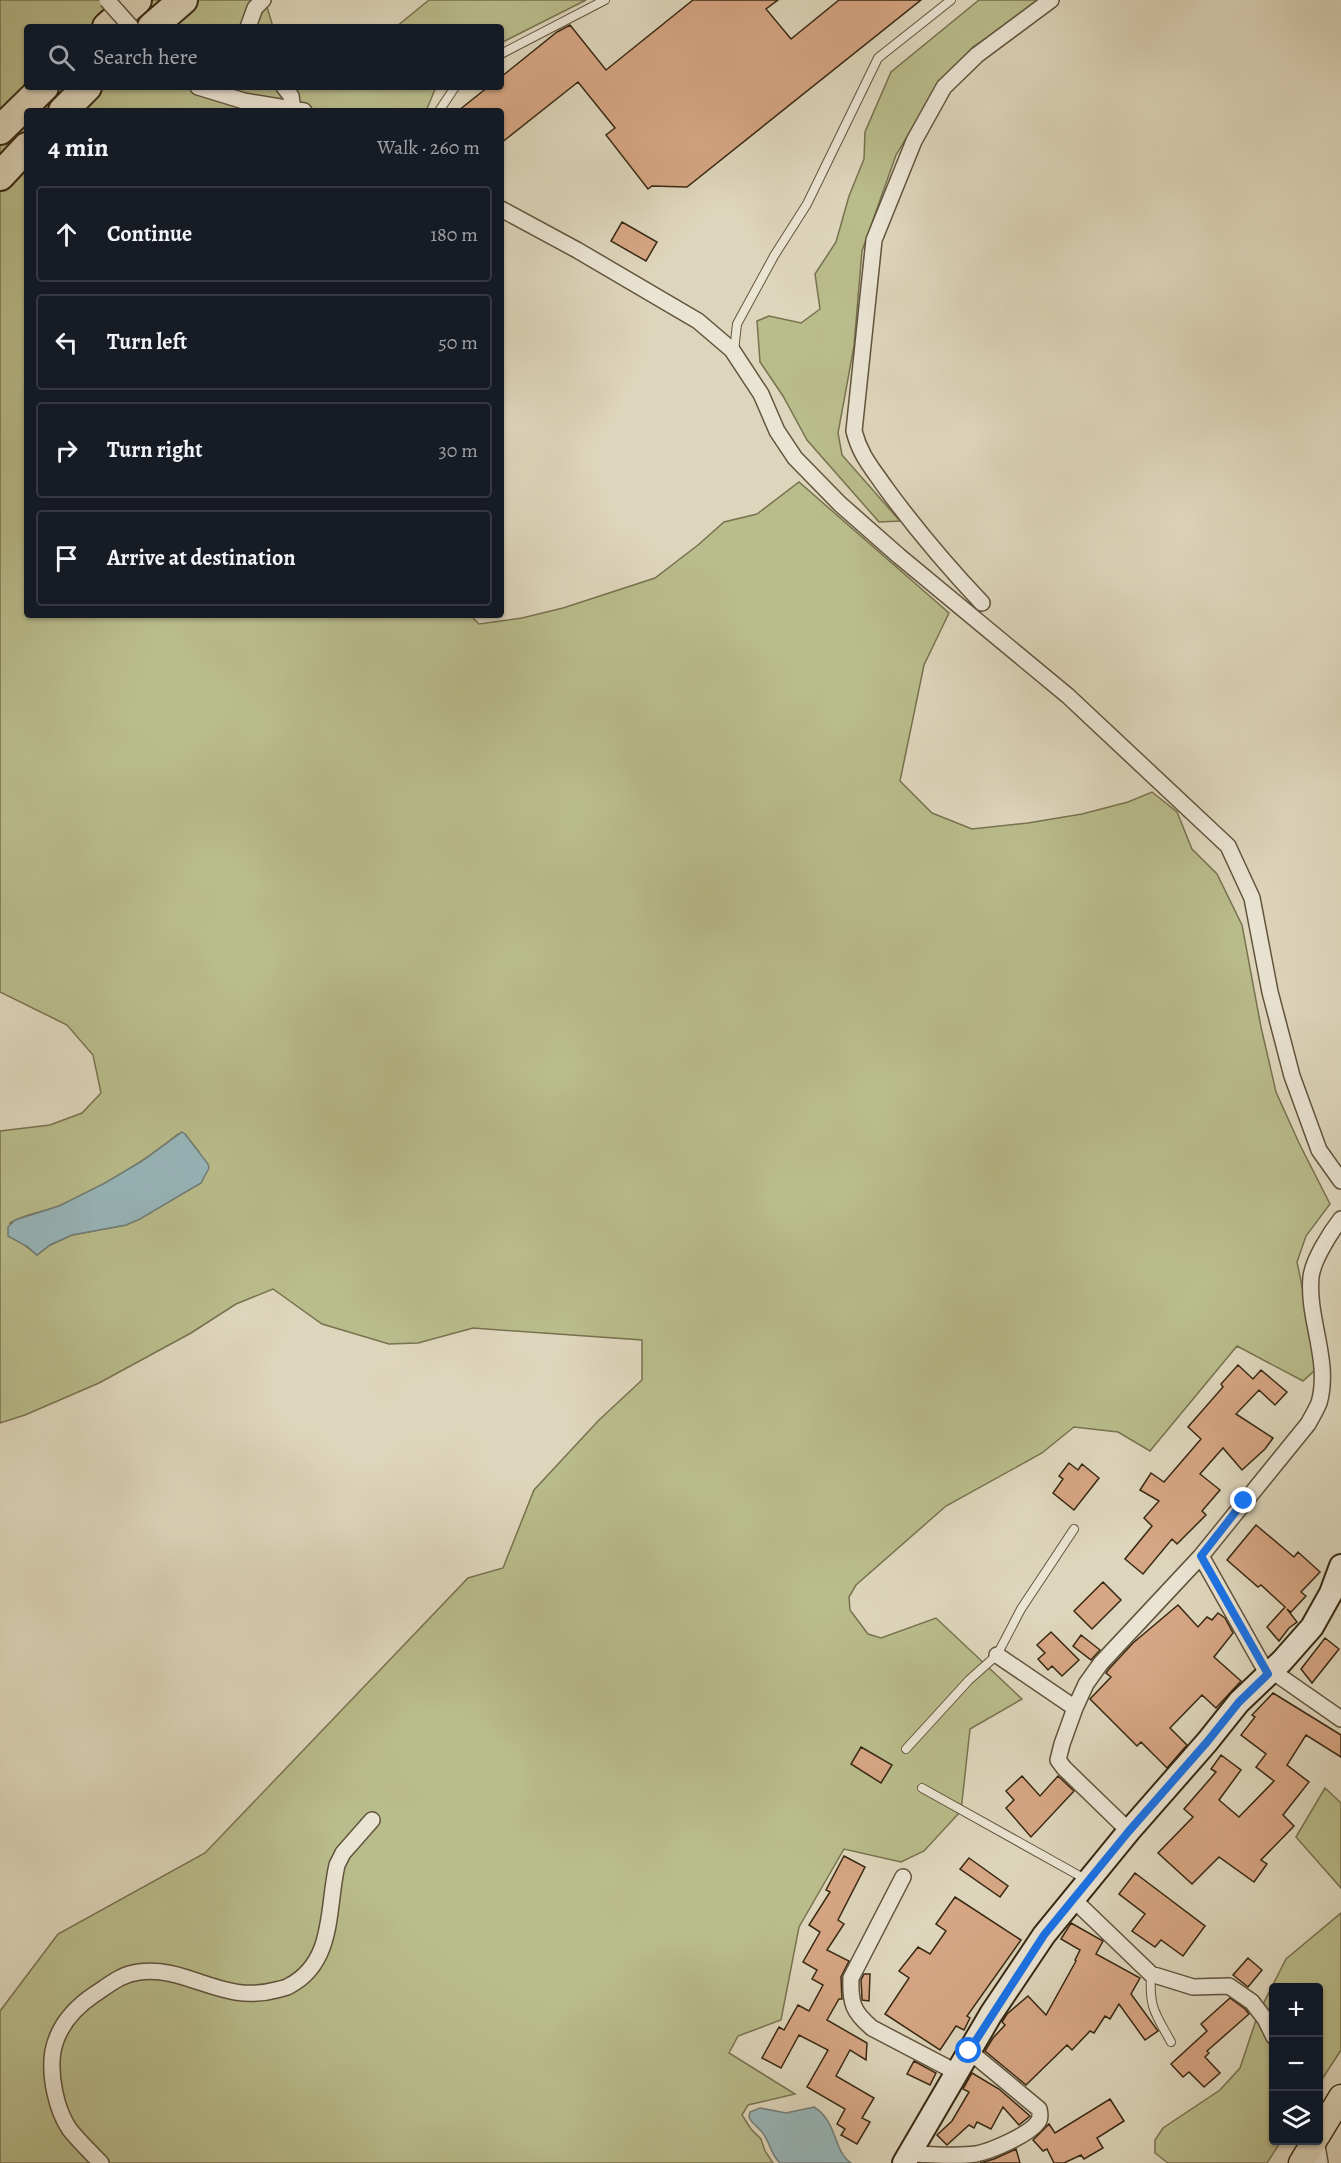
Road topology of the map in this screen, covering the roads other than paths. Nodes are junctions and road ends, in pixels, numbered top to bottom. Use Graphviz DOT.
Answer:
graph roads {
  1 [pos="107,0"];
  2 [pos="137,0"];
  3 [pos="183,0"];
  4 [pos="263,0"];
  5 [pos="605,0"];
  6 [pos="951,0"];
  7 [pos="1051,0"];
  8 [pos="110,24"];
  9 [pos="128,24"];
  10 [pos="155,24"];
  11 [pos="249,24"];
  12 [pos="504,52"];
  13 [pos="41,90"];
  14 [pos="84,90"];
  15 [pos="208,90"];
  16 [pos="286,90"];
  17 [pos="453,90"];
  18 [pos="66,108"];
  19 [pos="286,108"];
  20 [pos="297,108"];
  21 [pos="441,108"];
  22 [pos="0,130"];
  23 [pos="24,150"];
  24 [pos="0,176"];
  25 [pos="504,211"];
  26 [pos="734,354"];
  27 [pos="982,603"];
  28 [pos="1341,1181"];
  29 [pos="1341,1219"];
  30 [pos="1074,1529"];
  31 [pos="1201,1556"];
  32 [pos="1341,1566"];
  33 [pos="997,1655"];
  34 [pos="1270,1672"];
  35 [pos="1076,1708"];
  36 [pos="1341,1719"];
  37 [pos="906,1749"];
  38 [pos="922,1788"];
  39 [pos="372,1820"];
  40 [pos="1129,1831"];
  41 [pos="903,1877"];
  42 [pos="1088,1881"];
  43 [pos="1073,1899"];
  44 [pos="1151,1974"];
  45 [pos="1269,2027"];
  46 [pos="1171,2042"];
  47 [pos="969,2051"];
  48 [pos="956,2072"];
  49 [pos="1341,2097"];
  50 [pos="1323,2127"];
  51 [pos="1313,2145"];
  52 [pos="1317,2145"];
  53 [pos="907,2158"];
  54 [pos="101,2163"];
  55 [pos="1301,2163"];
  56 [pos="1320,2163"];
  1 -- 9 [label="street, bridge"];
  2 -- 8 [label="highway"];
  3 -- 10 [label="highway"];
  4 -- 11 [label="street"];
  5 -- 12 [label="lane"];
  6 -- 26 [label="lane"];
  7 -- 27 [label="street"];
  13 -- 22 [label="highway"];
  14 -- 18 [label="highway"];
  15 -- 19 [label="street"];
  16 -- 20 [label="street"];
  17 -- 21 [label="lane"];
  23 -- 24 [label="highway"];
  25 -- 26 [label="street"];
  26 -- 28 [label="street"];
  29 -- 31 [label="street"];
  30 -- 33 [label="lane"];
  31 -- 34 [label="street"];
  31 -- 35 [label="street"];
  32 -- 34 [label="street"];
  33 -- 35 [label="street"];
  33 -- 37 [label="lane"];
  34 -- 36 [label="street"];
  34 -- 40 [label="street"];
  35 -- 40 [label="street"];
  38 -- 42 [label="lane"];
  39 -- 54 [label="street"];
  40 -- 42 [label="street"];
  41 -- 48 [label="street"];
  42 -- 43 [label="street"];
  43 -- 44 [label="street"];
  43 -- 47 [label="street"];
  44 -- 45 [label="street"];
  44 -- 46 [label="lane"];
  47 -- 48 [label="street"];
  47 -- 53 [label="street"];
  48 -- 53 [label="street"];
  49 -- 50 [label="main road"];
  51 -- 55 [label="main road"];
  52 -- 56 [label="street"];
}
